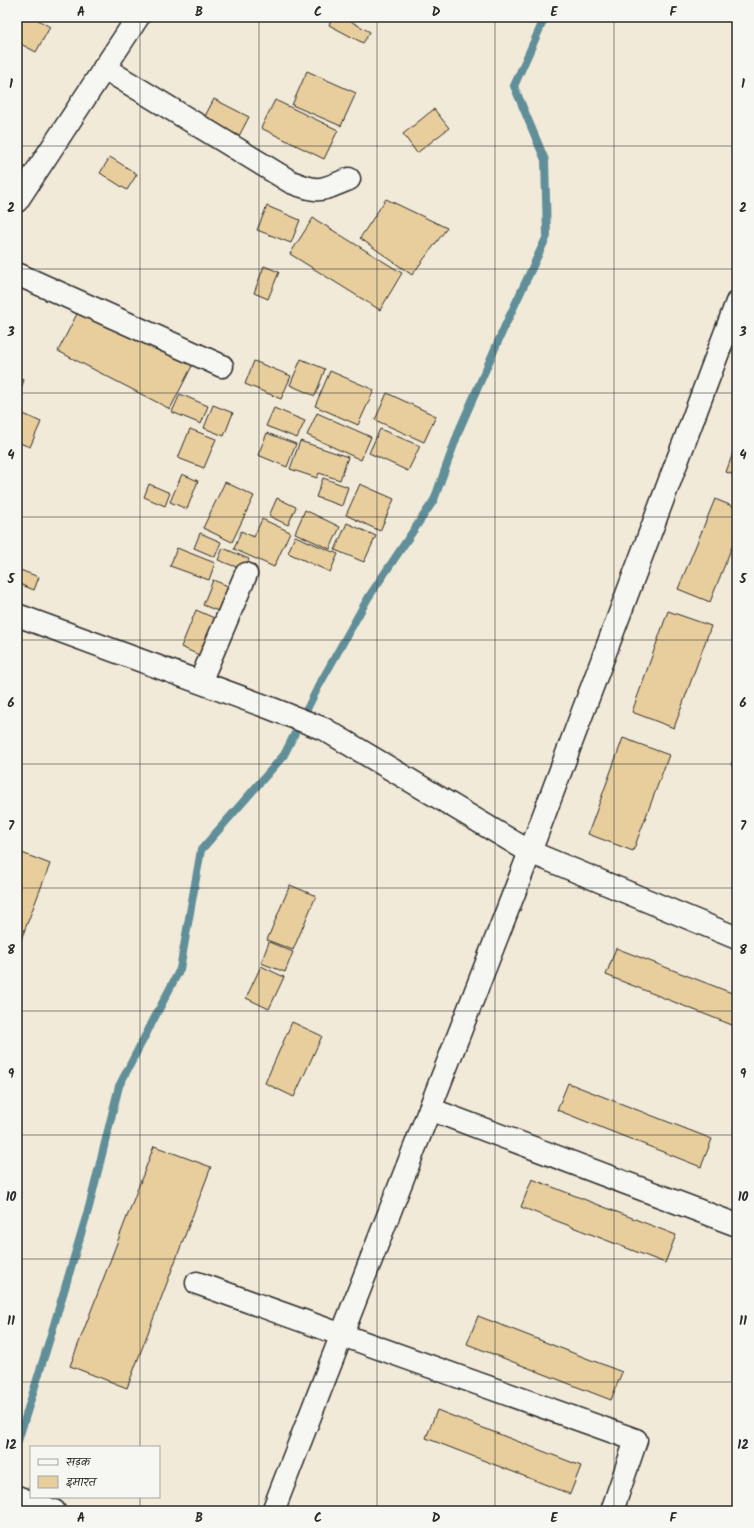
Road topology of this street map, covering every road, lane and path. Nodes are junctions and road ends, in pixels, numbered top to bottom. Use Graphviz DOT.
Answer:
graph roads {
  1 [pos="138,17"];
  2 [pos="104,68"];
  3 [pos="348,179"];
  4 [pos="17,201"];
  5 [pos="17,274"];
  6 [pos="737,302"];
  7 [pos="222,366"];
  8 [pos="246,574"];
  9 [pos="17,615"];
  10 [pos="200,682"];
  11 [pos="530,852"];
  12 [pos="737,938"];
  13 [pos="430,1109"];
  14 [pos="737,1225"];
  15 [pos="196,1283"];
  16 [pos="342,1334"];
  17 [pos="17,1497"];
  18 [pos="54,1511"];
  19 [pos="273,1511"];
  20 [pos="612,1511"];
  1 -- 2 [label="street"];
  2 -- 3 [label="street"];
  2 -- 4 [label="street"];
  5 -- 7 [label="street"];
  6 -- 11 [label="street"];
  8 -- 10 [label="street"];
  9 -- 10 [label="street"];
  10 -- 11 [label="street"];
  11 -- 12 [label="street"];
  11 -- 13 [label="street"];
  13 -- 14 [label="street"];
  13 -- 16 [label="street"];
  15 -- 16 [label="street"];
  16 -- 19 [label="street"];
  16 -- 20 [label="street"];
  17 -- 18 [label="street"];
}
